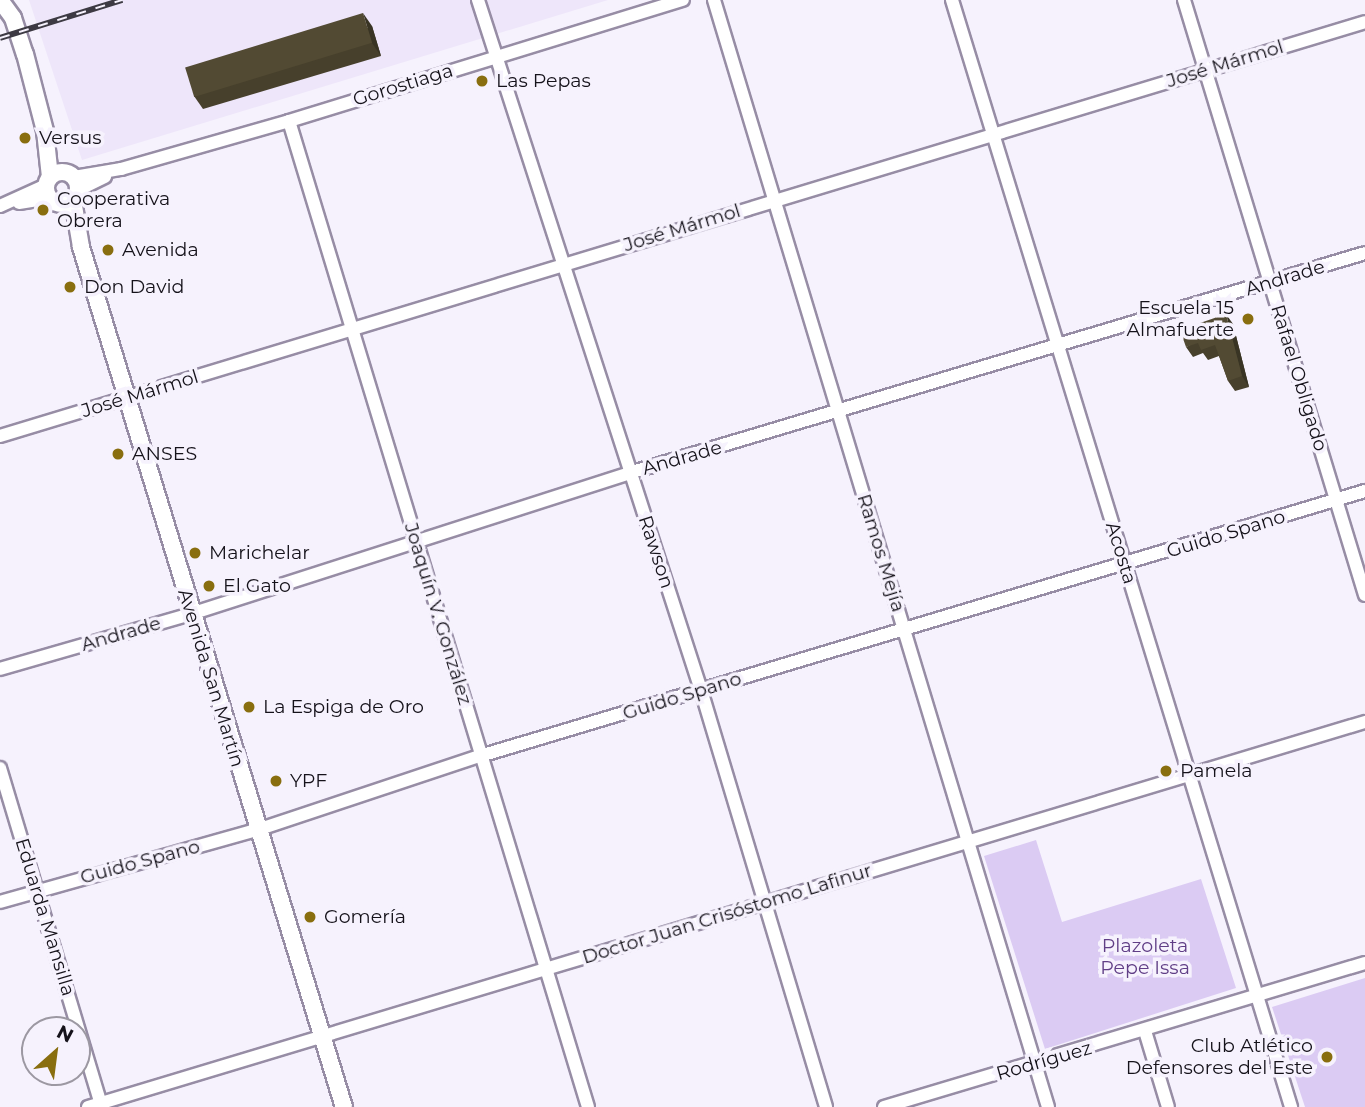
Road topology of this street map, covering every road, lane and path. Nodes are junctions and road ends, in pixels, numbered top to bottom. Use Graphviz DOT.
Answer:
graph roads {
  1 [pos="0,0"];
  2 [pos="12,0"];
  3 [pos="478,0"];
  4 [pos="683,0"];
  5 [pos="714,0"];
  6 [pos="952,0"];
  7 [pos="1184,0"];
  8 [pos="13,18"];
  9 [pos="1365,22"];
  10 [pos="497,56"];
  11 [pos="1205,70"];
  12 [pos="289,121"];
  13 [pos="993,135"];
  14 [pos="61,188"];
  15 [pos="772,201"];
  16 [pos="0,206"];
  17 [pos="1365,253"];
  18 [pos="561,264"];
  19 [pos="1270,283"];
  20 [pos="351,326"];
  21 [pos="1057,345"];
  22 [pos="128,400"];
  23 [pos="838,412"];
  24 [pos="0,436"];
  25 [pos="629,473"];
  26 [pos="1365,491"];
  27 [pos="1336,500"];
  28 [pos="416,541"];
  29 [pos="1125,565"];
  30 [pos="1365,595"];
  31 [pos="191,614"];
  32 [pos="904,630"];
  33 [pos="0,669"];
  34 [pos="701,690"];
  35 [pos="1365,722"];
  36 [pos="480,756"];
  37 [pos="0,768"];
  38 [pos="1189,775"];
  39 [pos="257,830"];
  40 [pos="969,841"];
  41 [pos="37,891"];
  42 [pos="0,902"];
  43 [pos="765,903"];
  44 [pos="1365,963"];
  45 [pos="548,968"];
  46 [pos="1257,997"];
  47 [pos="1145,1031"];
  48 [pos="321,1037"];
  49 [pos="1035,1065"];
  50 [pos="929,1101"];
  51 [pos="97,1106"];
  52 [pos="344,1107"];
  53 [pos="589,1107"];
  54 [pos="826,1107"];
  55 [pos="884,1107"];
  56 [pos="1048,1107"];
  57 [pos="1168,1107"];
  58 [pos="1290,1107"];
  1 -- 8 [label="main road, Avenida San Martín"];
  2 -- 8 [label="main road, Avenida San Martín"];
  3 -- 10 [label="street, Rawson"];
  4 -- 10 [label="street, Gorostiaga"];
  5 -- 15 [label="street, Ramos Mejía"];
  6 -- 13 [label="street, Acosta"];
  7 -- 11 [label="street, Rafael Obligado"];
  8 -- 14 [label="main road, Avenida San Martín"];
  9 -- 11 [label="street, José Mármol"];
  10 -- 12 [label="street, Gorostiaga"];
  10 -- 18 [label="street, Rawson"];
  11 -- 13 [label="street, José Mármol"];
  11 -- 19 [label="street, Rafael Obligado"];
  12 -- 14 [label="street, Gorostiaga"];
  12 -- 20 [label="street, Joaquín V. González"];
  13 -- 15 [label="street, José Mármol"];
  13 -- 21 [label="street, Acosta"];
  14 -- 16 [label="street, Gorostiaga"];
  14 -- 22 [label="main road, Avenida San Martín"];
  15 -- 18 [label="street, José Mármol"];
  15 -- 23 [label="street, Ramos Mejía"];
  17 -- 19 [label="street, Andrade"];
  18 -- 20 [label="street, José Mármol"];
  18 -- 25 [label="street, Rawson"];
  19 -- 21 [label="street, Andrade"];
  19 -- 27 [label="street, Rafael Obligado"];
  20 -- 22 [label="street, José Mármol"];
  20 -- 28 [label="street, Joaquín V. González"];
  21 -- 23 [label="street, Andrade"];
  21 -- 29 [label="street, Acosta"];
  22 -- 24 [label="street, José Mármol"];
  22 -- 31 [label="main road, Avenida San Martín"];
  23 -- 25 [label="street, Andrade"];
  23 -- 32 [label="street, Ramos Mejía"];
  25 -- 28 [label="street, Andrade"];
  25 -- 34 [label="street, Rawson"];
  26 -- 27 [label="street, Guido Spano"];
  27 -- 29 [label="street, Guido Spano"];
  27 -- 30 [label="street, Rafael Obligado"];
  28 -- 31 [label="street, Andrade"];
  28 -- 36 [label="street, Joaquín V. González"];
  29 -- 32 [label="street, Guido Spano"];
  29 -- 38 [label="street, Acosta"];
  31 -- 33 [label="street, Andrade"];
  31 -- 39 [label="main road, Avenida San Martín"];
  32 -- 34 [label="street, Guido Spano"];
  32 -- 40 [label="street, Ramos Mejía"];
  34 -- 36 [label="street, Guido Spano"];
  34 -- 43 [label="street, Rawson"];
  35 -- 38 [label="street, Doctor Juan Crisóstomo Lafinur"];
  36 -- 39 [label="street, Guido Spano"];
  36 -- 45 [label="street, Joaquín V. González"];
  37 -- 41 [label="street, Eduarda Mansilla"];
  38 -- 40 [label="street, Doctor Juan Crisóstomo Lafinur"];
  38 -- 46 [label="street, Acosta"];
  39 -- 41 [label="street, Guido Spano"];
  39 -- 48 [label="main road, Avenida San Martín"];
  40 -- 43 [label="street, Doctor Juan Crisóstomo Lafinur"];
  40 -- 49 [label="street, Ramos Mejía"];
  41 -- 42 [label="street, Guido Spano"];
  41 -- 51 [label="street, Eduarda Mansilla"];
  43 -- 45 [label="street, Doctor Juan Crisóstomo Lafinur"];
  43 -- 54 [label="street, Rawson"];
  44 -- 46 [label="street, Rodríguez"];
  45 -- 48 [label="street, Doctor Juan Crisóstomo Lafinur"];
  45 -- 53 [label="street, Joaquín V. González"];
  46 -- 47 [label="street, Rodríguez"];
  46 -- 58 [label="street, Acosta"];
  47 -- 49 [label="street, Rodríguez"];
  47 -- 57 [label="street"];
  48 -- 51 [label="street, Doctor Juan Crisóstomo Lafinur"];
  48 -- 52 [label="main road, Avenida San Martín"];
  49 -- 50 [label="street, Rodríguez"];
  49 -- 56 [label="street, Ramos Mejía"];
  50 -- 55 [label="street, Rodríguez"];
}
